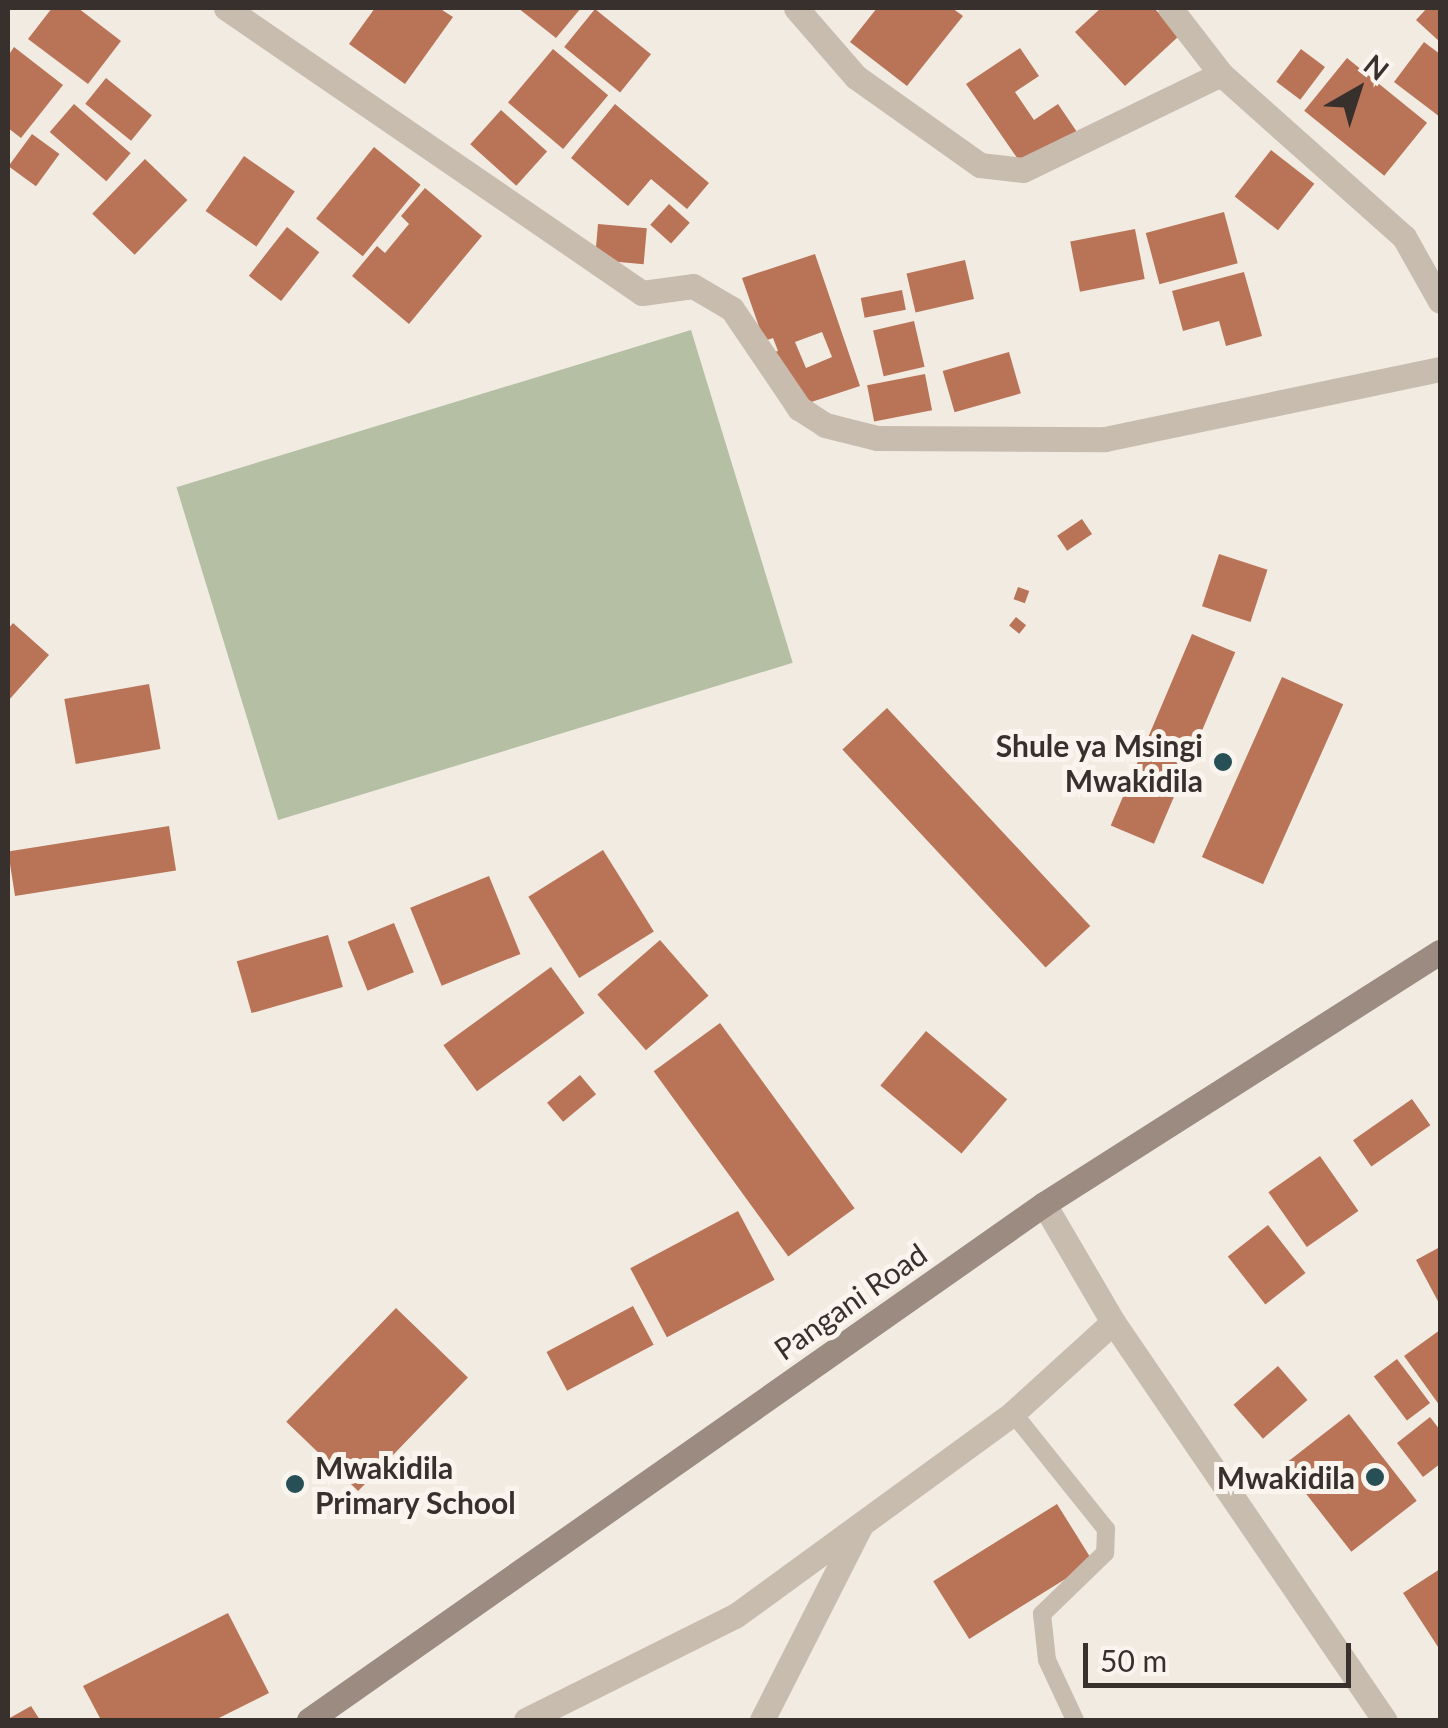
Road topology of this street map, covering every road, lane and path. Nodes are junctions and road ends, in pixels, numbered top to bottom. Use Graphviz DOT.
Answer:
graph roads {
  1 [pos="226,8"];
  2 [pos="796,8"];
  3 [pos="1170,8"];
  4 [pos="1221,74"];
  5 [pos="1440,301"];
  6 [pos="1440,368"];
  7 [pos="1440,952"];
  8 [pos="1044,1204"];
  9 [pos="1113,1322"];
  10 [pos="1014,1412"];
  11 [pos="863,1521"];
  12 [pos="309,1720"];
  13 [pos="526,1720"];
  14 [pos="762,1720"];
  15 [pos="1074,1720"];
  16 [pos="1384,1720"];
  1 -- 6 [label="street"];
  2 -- 4 [label="street"];
  3 -- 4 [label="street"];
  4 -- 5 [label="street"];
  7 -- 8 [label="main road, Pangani Road"];
  8 -- 9 [label="street"];
  8 -- 12 [label="main road, Pangani Road"];
  9 -- 10 [label="street"];
  9 -- 16 [label="street"];
  10 -- 11 [label="street"];
  10 -- 15 [label="lane"];
  11 -- 13 [label="street"];
  11 -- 14 [label="street"];
}
